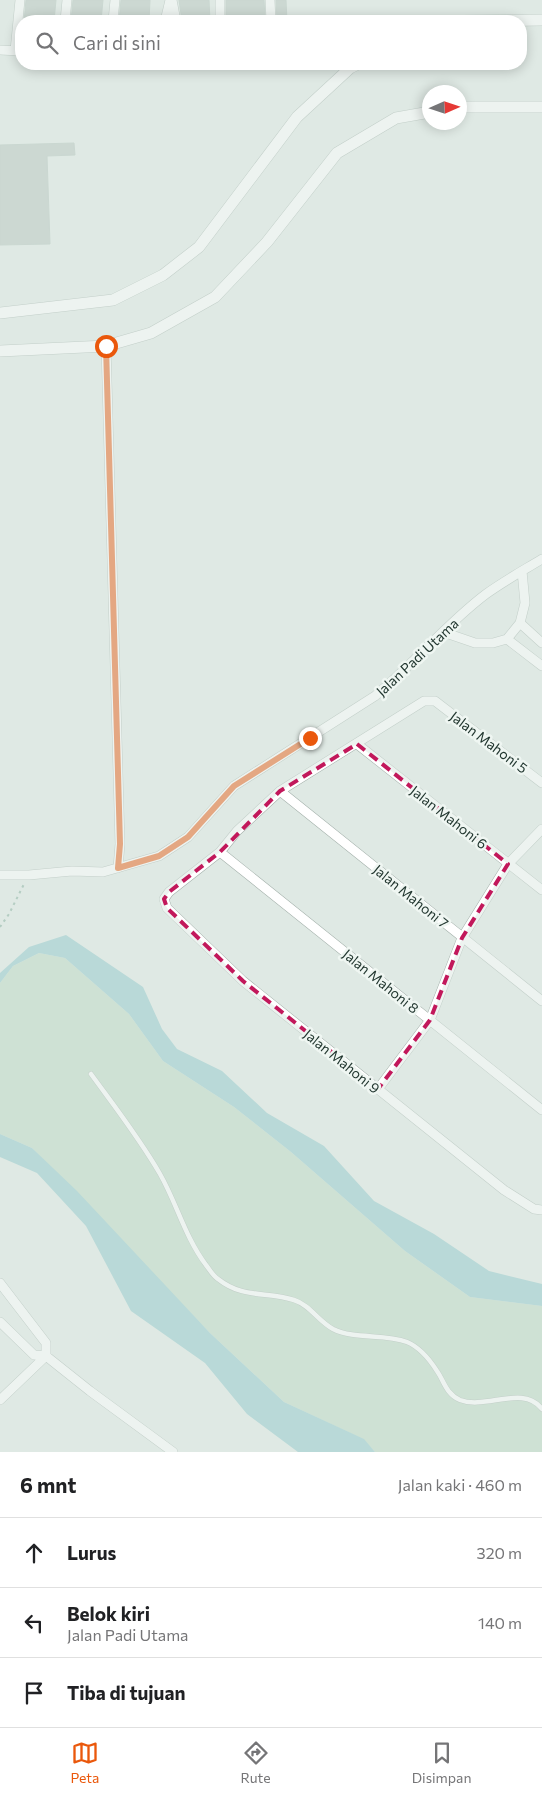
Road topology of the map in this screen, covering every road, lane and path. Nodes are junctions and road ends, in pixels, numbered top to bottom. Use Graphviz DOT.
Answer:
graph roads {
  1 [pos="20,0"];
  2 [pos="67,0"];
  3 [pos="115,0"];
  4 [pos="171,0"];
  5 [pos="220,0"];
  6 [pos="270,0"];
  7 [pos="19,15"];
  8 [pos="66,15"];
  9 [pos="114,15"];
  10 [pos="167,15"];
  11 [pos="175,15"];
  12 [pos="220,15"];
  13 [pos="271,15"];
  14 [pos="527,20"];
  15 [pos="542,20"];
  16 [pos="0,50"];
  17 [pos="15,51"];
  18 [pos="348,70"];
  19 [pos="467,107"];
  20 [pos="542,107"];
  21 [pos="422,113"];
  22 [pos="0,313"];
  23 [pos="106,346"];
  24 [pos="0,352"];
  25 [pos="542,559"];
  26 [pos="522,571"];
  27 [pos="520,623"];
  28 [pos="443,632"];
  29 [pos="507,639"];
  30 [pos="542,643"];
  31 [pos="542,666"];
  32 [pos="356,744"];
  33 [pos="542,783"];
  34 [pos="280,791"];
  35 [pos="542,829"];
  36 [pos="220,852"];
  37 [pos="508,864"];
  38 [pos="118,868"];
  39 [pos="0,875"];
  40 [pos="29,875"];
  41 [pos="542,890"];
  42 [pos="0,927"];
  43 [pos="462,938"];
  44 [pos="542,1000"];
  45 [pos="430,1020"];
  46 [pos="91,1074"];
  47 [pos="378,1089"];
  48 [pos="542,1110"];
  49 [pos="538,1210"];
  50 [pos="0,1282"];
  51 [pos="0,1322"];
  52 [pos="46,1356"];
  53 [pos="0,1400"];
  54 [pos="542,1409"];
  55 [pos="173,1452"];
  1 -- 7 [label="street"];
  2 -- 8 [label="street"];
  3 -- 9 [label="street"];
  4 -- 10 [label="street"];
  4 -- 11 [label="street"];
  5 -- 12 [label="street"];
  6 -- 13 [label="street"];
  14 -- 15 [label="street"];
  16 -- 17 [label="street"];
  18 -- 22 [label="street"];
  19 -- 20 [label="street"];
  21 -- 23 [label="street"];
  23 -- 24 [label="street"];
  23 -- 38 [label="street"];
  25 -- 26 [label="street, Jalan Padi Utama"];
  26 -- 27 [label="street"];
  26 -- 28 [label="street, Jalan Padi Utama"];
  27 -- 29 [label="street"];
  27 -- 30 [label="street"];
  28 -- 29 [label="street"];
  28 -- 38 [label="street, Jalan Padi Utama"];
  29 -- 31 [label="street"];
  32 -- 33 [label="street, Jalan Mahoni 5"];
  32 -- 34 [label="street"];
  32 -- 37 [label="street, Jalan Mahoni 6"];
  34 -- 36 [label="street"];
  34 -- 43 [label="street, Jalan Mahoni 7"];
  35 -- 37 [label="street"];
  36 -- 45 [label="street, Jalan Mahoni 8"];
  36 -- 47 [label="street, Jalan Mahoni 9"];
  37 -- 41 [label="street, Jalan Mahoni 6"];
  37 -- 43 [label="street"];
  38 -- 40 [label="street, Jalan Padi Utama"];
  39 -- 40 [label="street, Jalan Padi Utama"];
  40 -- 42 [label="path"];
  43 -- 44 [label="street, Jalan Mahoni 7"];
  43 -- 45 [label="street"];
  45 -- 47 [label="street"];
  45 -- 48 [label="street, Jalan Mahoni 8"];
  46 -- 54 [label="lane"];
  47 -- 49 [label="street, Jalan Mahoni 9"];
  50 -- 52 [label="street"];
  51 -- 52 [label="street"];
  52 -- 53 [label="street"];
  52 -- 55 [label="street"];
}
